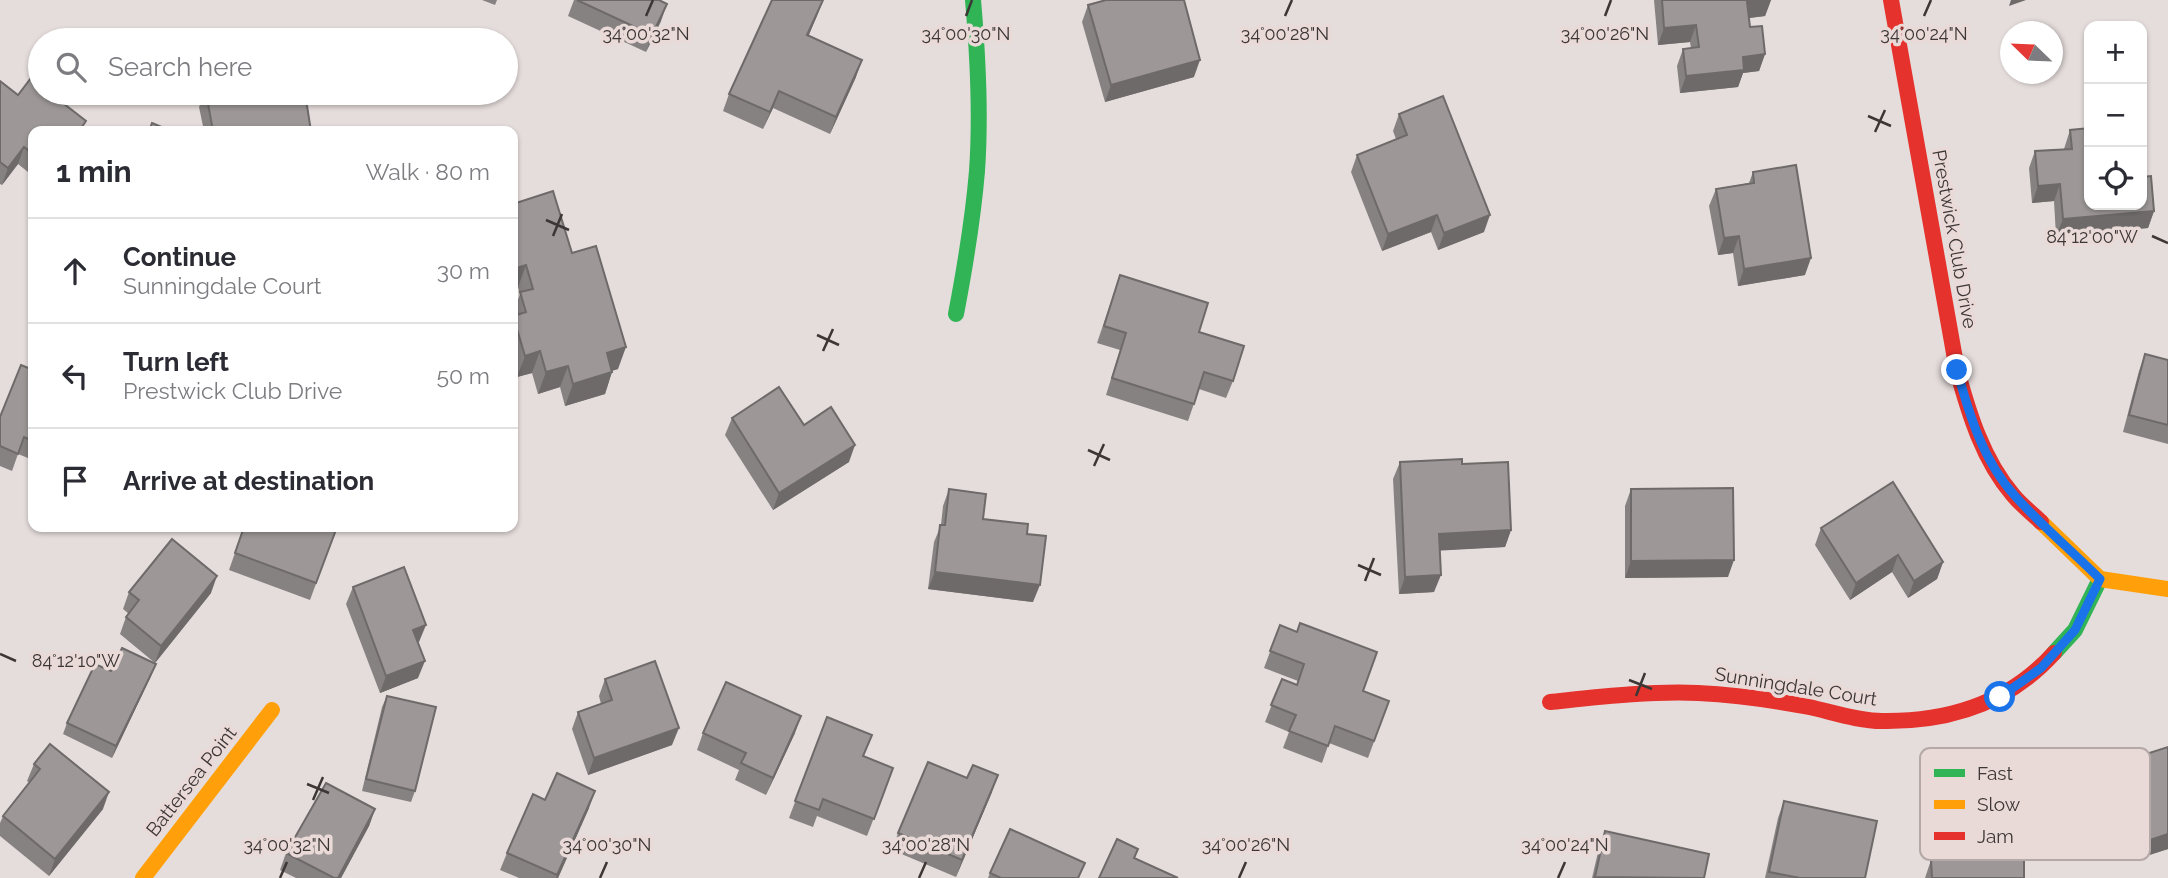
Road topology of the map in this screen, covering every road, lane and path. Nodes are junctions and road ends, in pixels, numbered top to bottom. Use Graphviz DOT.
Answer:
graph roads {
  1 [pos="973,0"];
  2 [pos="1891,0"];
  3 [pos="956,314"];
  4 [pos="2100,579"];
  5 [pos="2168,589"];
  6 [pos="1550,702"];
  7 [pos="272,710"];
  8 [pos="143,878"];
  1 -- 3 [label="street"];
  2 -- 4 [label="street, Prestwick Club Drive"];
  4 -- 5 [label="street"];
  4 -- 6 [label="street, Sunningdale Court"];
  7 -- 8 [label="street, Battersea Point"];
}
